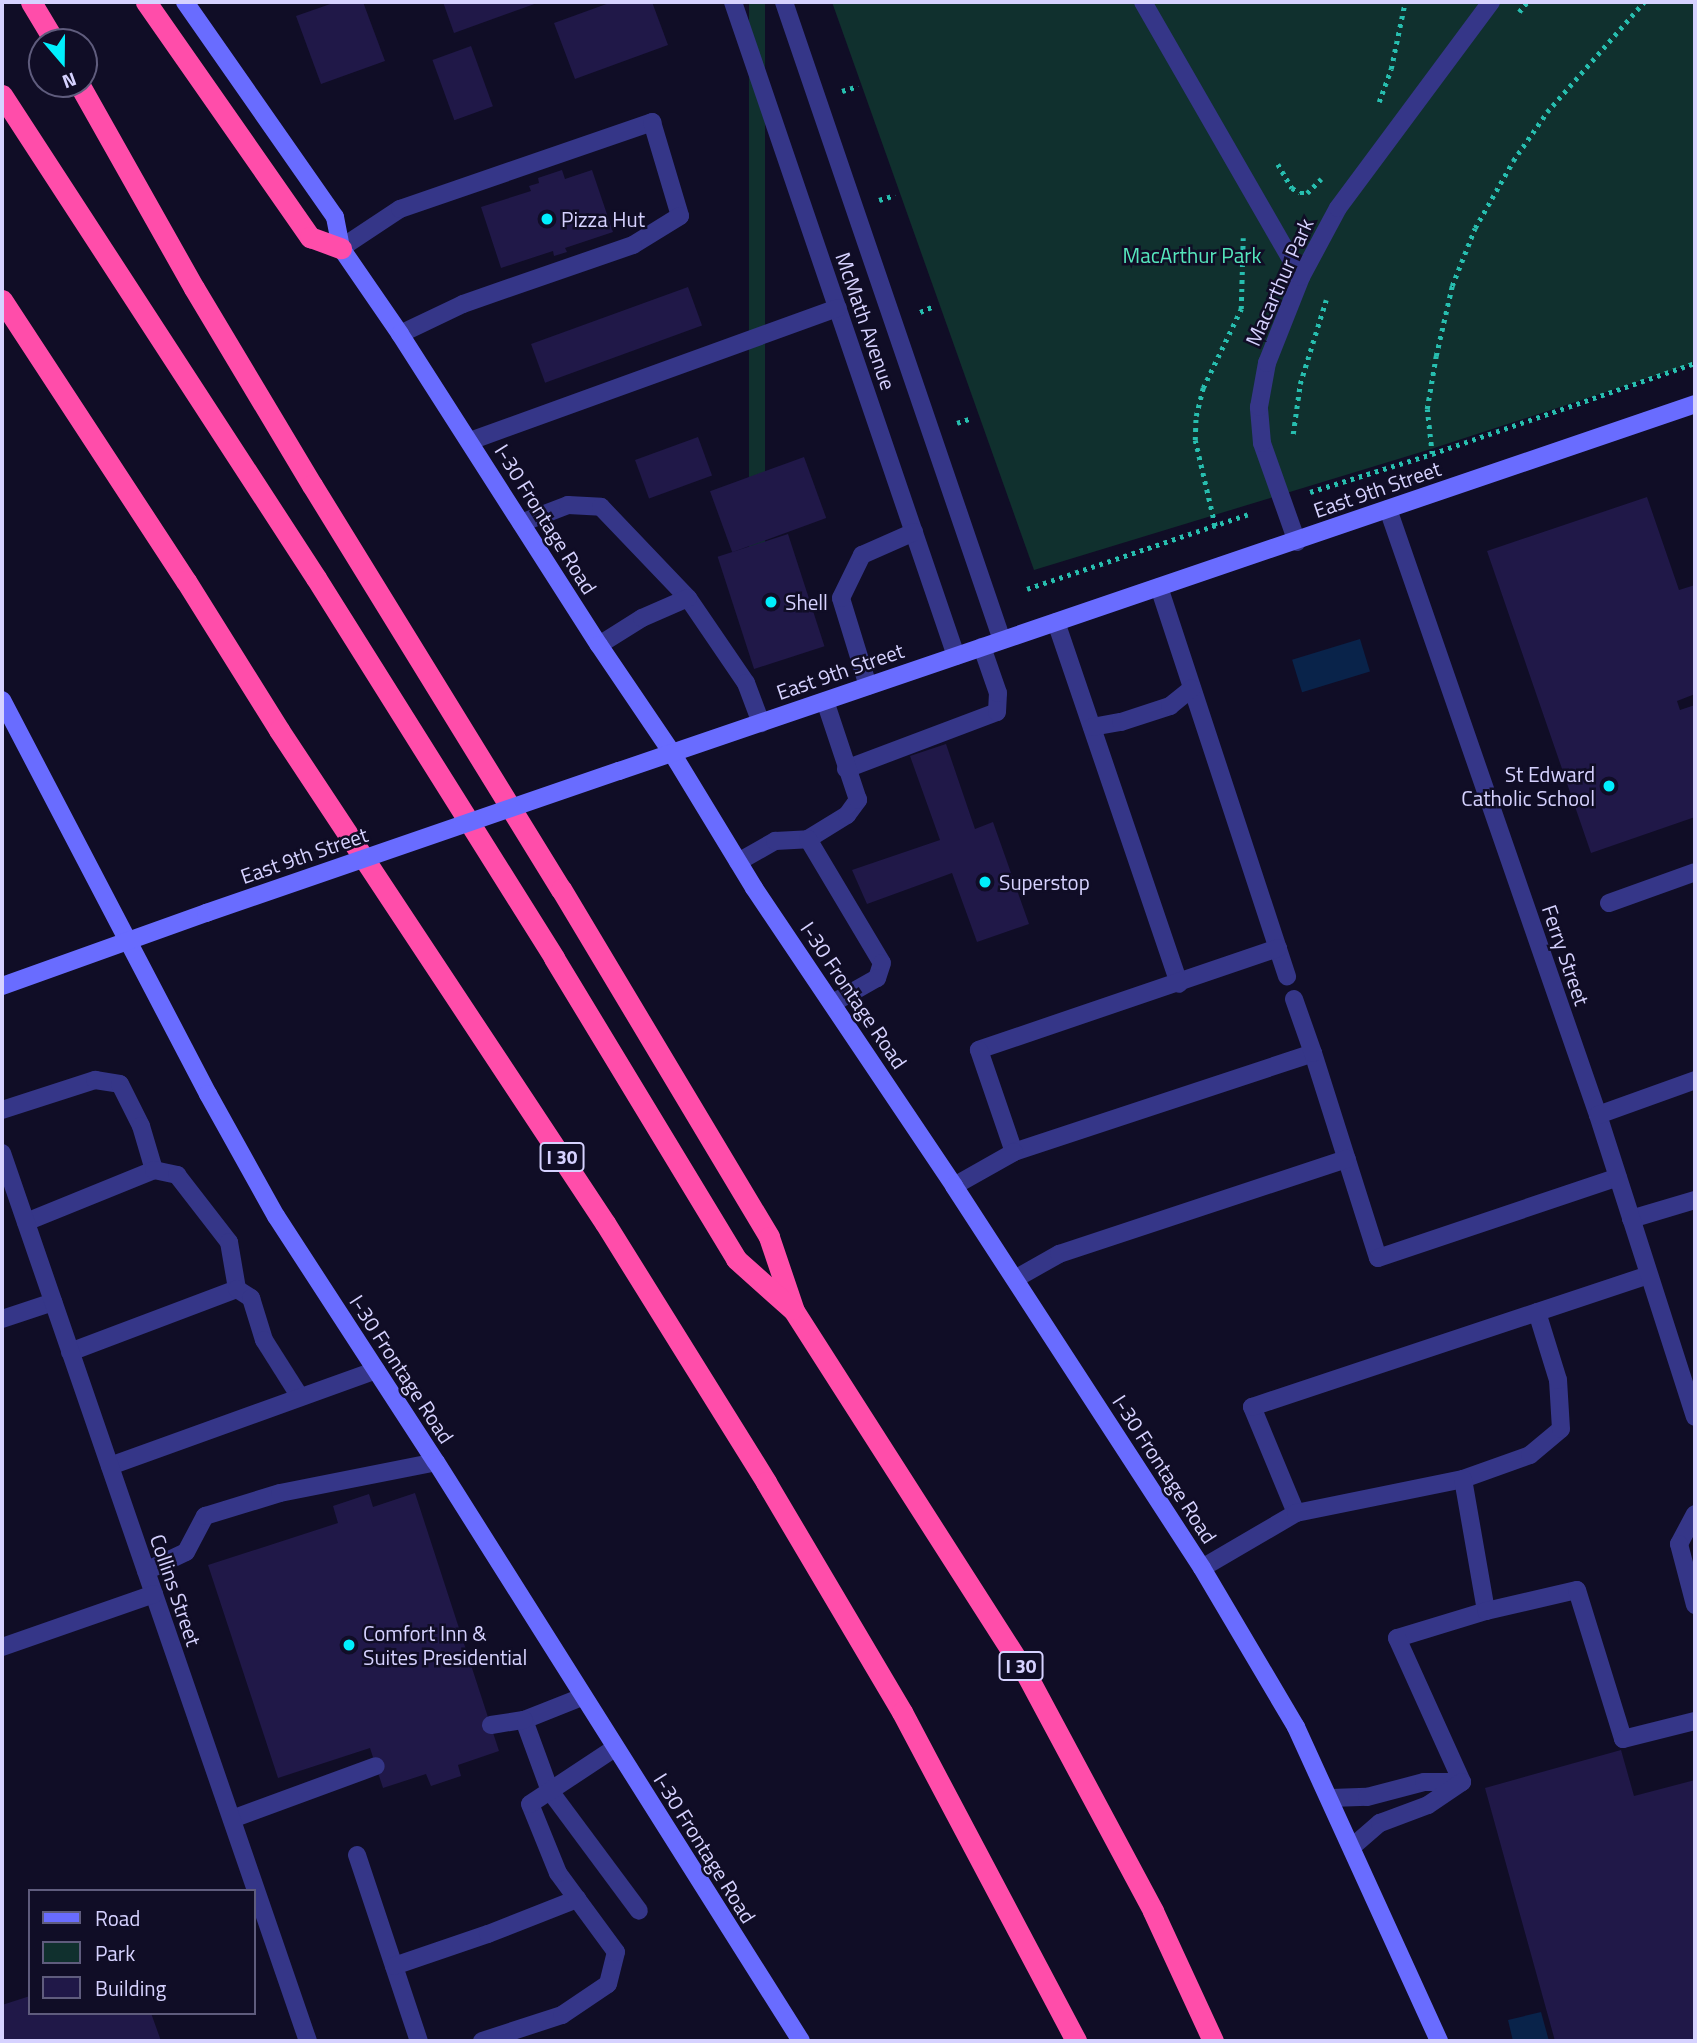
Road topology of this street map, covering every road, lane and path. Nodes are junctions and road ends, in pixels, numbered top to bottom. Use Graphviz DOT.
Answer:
graph roads {
  1 [pos="31,2"];
  2 [pos="146,2"];
  3 [pos="185,2"];
  4 [pos="733,2"];
  5 [pos="784,2"];
  6 [pos="1143,2"];
  7 [pos="1405,2"];
  8 [pos="1491,2"];
  9 [pos="1527,2"];
  10 [pos="1644,2"];
  11 [pos="1518,13"];
  12 [pos="47,28"];
  13 [pos="2,95"];
  14 [pos="87,98"];
  15 [pos="1371,112"];
  16 [pos="1278,164"];
  17 [pos="1326,174"];
  18 [pos="1238,227"];
  19 [pos="341,248"];
  20 [pos="1301,277"];
  21 [pos="1328,294"];
  22 [pos="2,300"];
  23 [pos="838,308"];
  24 [pos="400,334"];
  25 [pos="1695,363"];
  26 [pos="1695,404"];
  27 [pos="1294,441"];
  28 [pos="470,442"];
  29 [pos="1432,454"];
  30 [pos="1305,485"];
  31 [pos="1388,509"];
  32 [pos="1248,514"];
  33 [pos="521,523"];
  34 [pos="1215,526"];
  35 [pos="914,532"];
  36 [pos="1297,542"];
  37 [pos="1159,587"];
  38 [pos="1027,589"];
  39 [pos="688,598"];
  40 [pos="1056,622"];
  41 [pos="1002,640"];
  42 [pos="599,645"];
  43 [pos="982,647"];
  44 [pos="956,656"];
  45 [pos="868,686"];
  46 [pos="1192,688"];
  47 [pos="825,701"];
  48 [pos="3,707"];
  49 [pos="761,723"];
  50 [pos="1092,727"];
  51 [pos="672,753"];
  52 [pos="846,769"];
  53 [pos="808,839"];
  54 [pos="738,862"];
  55 [pos="1695,872"];
  56 [pos="1609,903"];
  57 [pos="128,943"];
  58 [pos="1278,948"];
  59 [pos="1287,978"];
  60 [pos="1179,984"];
  61 [pos="2,986"];
  62 [pos="1294,999"];
  63 [pos="833,1003"];
  64 [pos="1313,1053"];
  65 [pos="1695,1080"];
  66 [pos="2,1110"];
  67 [pos="1598,1115"];
  68 [pos="1014,1152"];
  69 [pos="2,1153"];
  70 [pos="1347,1159"];
  71 [pos="154,1170"];
  72 [pos="1618,1177"];
  73 [pos="954,1186"];
  74 [pos="1695,1200"];
  75 [pos="1631,1219"];
  76 [pos="26,1222"];
  77 [pos="1649,1275"];
  78 [pos="1015,1279"];
  79 [pos="237,1289"];
  80 [pos="53,1302"];
  81 [pos="794,1311"];
  82 [pos="1537,1312"];
  83 [pos="2,1319"];
  84 [pos="71,1352"];
  85 [pos="376,1370"];
  86 [pos="300,1397"];
  87 [pos="1695,1418"];
  88 [pos="436,1462"];
  89 [pos="110,1466"];
  90 [pos="1463,1479"];
  91 [pos="1296,1513"];
  92 [pos="1695,1514"];
  93 [pos="1202,1568"];
  94 [pos="146,1571"];
  95 [pos="154,1594"];
  96 [pos="1695,1605"];
  97 [pos="1486,1611"];
  98 [pos="2,1647"];
  99 [pos="582,1697"];
  100 [pos="524,1720"];
  101 [pos="1695,1721"];
  102 [pos="491,1725"];
  103 [pos="615,1748"];
  104 [pos="376,1766"];
  105 [pos="1462,1782"];
  106 [pos="550,1791"];
  107 [pos="1331,1798"];
  108 [pos="232,1819"];
  109 [pos="1352,1847"];
  110 [pos="357,1855"];
  111 [pos="256,1889"];
  112 [pos="256,1889"];
  113 [pos="577,1899"];
  114 [pos="639,1911"];
  115 [pos="394,1966"];
  116 [pos="308,2041"];
  117 [pos="419,2041"];
  118 [pos="482,2041"];
  119 [pos="801,2041"];
  120 [pos="1076,2041"];
  121 [pos="1213,2041"];
  122 [pos="1439,2041"];
  1 -- 12 [label="highway"];
  2 -- 19 [label="highway"];
  3 -- 19 [label="main road, I-30 Frontage Road"];
  4 -- 23 [label="street, McMath Avenue"];
  5 -- 41 [label="street, McMath Avenue"];
  6 -- 20 [label="street, Macarthur Park"];
  7 -- 15 [label="path"];
  8 -- 20 [label="street, Macarthur Park"];
  9 -- 11 [label="path"];
  10 -- 29 [label="path"];
  13 -- 81 [label="highway, I 30"];
  14 -- 81 [label="highway"];
  16 -- 17 [label="path"];
  18 -- 34 [label="path"];
  19 -- 24 [label="main road, I-30 Frontage Road"];
  19 -- 24 [label="street"];
  20 -- 36 [label="street, Macarthur Park"];
  21 -- 27 [label="path"];
  22 -- 120 [label="highway, I 30"];
  23 -- 28 [label="street"];
  23 -- 35 [label="street, McMath Avenue"];
  24 -- 28 [label="main road, I-30 Frontage Road"];
  25 -- 29 [label="path"];
  26 -- 31 [label="main road, East 9th Street"];
  28 -- 33 [label="main road, I-30 Frontage Road"];
  29 -- 30 [label="path"];
  31 -- 36 [label="main road, East 9th Street"];
  31 -- 67 [label="street, Ferry Street"];
  32 -- 34 [label="path"];
  33 -- 39 [label="street"];
  33 -- 42 [label="main road, I-30 Frontage Road"];
  34 -- 38 [label="path"];
  35 -- 44 [label="street, McMath Avenue"];
  35 -- 45 [label="street"];
  36 -- 37 [label="main road, East 9th Street"];
  37 -- 40 [label="main road, East 9th Street"];
  37 -- 46 [label="street"];
  39 -- 42 [label="street"];
  39 -- 49 [label="street"];
  40 -- 41 [label="main road, East 9th Street"];
  40 -- 50 [label="street"];
  41 -- 43 [label="main road, East 9th Street"];
  42 -- 51 [label="main road, I-30 Frontage Road"];
  43 -- 44 [label="main road, East 9th Street"];
  43 -- 52 [label="street"];
  44 -- 45 [label="main road, East 9th Street"];
  45 -- 47 [label="main road, East 9th Street"];
  46 -- 50 [label="street"];
  46 -- 58 [label="street"];
  47 -- 49 [label="main road, East 9th Street"];
  47 -- 52 [label="street"];
  48 -- 57 [label="main road, I-30 Frontage Road"];
  49 -- 51 [label="main road, East 9th Street"];
  50 -- 60 [label="street"];
  51 -- 54 [label="main road, I-30 Frontage Road"];
  51 -- 57 [label="main road, East 9th Street, bridge"];
  52 -- 53 [label="street"];
  53 -- 54 [label="street"];
  53 -- 63 [label="street"];
  54 -- 63 [label="main road, I-30 Frontage Road"];
  55 -- 56 [label="street"];
  57 -- 61 [label="main road, East 9th Street"];
  57 -- 85 [label="main road, I-30 Frontage Road"];
  58 -- 59 [label="street"];
  58 -- 60 [label="street"];
  60 -- 68 [label="street"];
  62 -- 64 [label="street"];
  63 -- 73 [label="main road, I-30 Frontage Road"];
  64 -- 68 [label="street"];
  64 -- 70 [label="street"];
  65 -- 67 [label="street"];
  66 -- 71 [label="street"];
  67 -- 72 [label="street, Ferry Street"];
  68 -- 73 [label="street"];
  69 -- 76 [label="street, Collins Street"];
  70 -- 72 [label="street"];
  70 -- 78 [label="street"];
  71 -- 76 [label="street"];
  71 -- 79 [label="street"];
  72 -- 75 [label="street, Ferry Street"];
  73 -- 78 [label="main road, I-30 Frontage Road"];
  74 -- 75 [label="street"];
  75 -- 77 [label="street, Ferry Street"];
  76 -- 80 [label="street, Collins Street"];
  77 -- 82 [label="street"];
  77 -- 87 [label="street, Ferry Street"];
  78 -- 93 [label="main road, I-30 Frontage Road"];
  79 -- 84 [label="street"];
  79 -- 86 [label="street"];
  80 -- 83 [label="street"];
  80 -- 84 [label="street, Collins Street"];
  81 -- 121 [label="highway, I 30"];
  82 -- 90 [label="street"];
  82 -- 91 [label="street"];
  84 -- 89 [label="street, Collins Street"];
  85 -- 86 [label="street"];
  85 -- 88 [label="main road, I-30 Frontage Road"];
  86 -- 89 [label="street"];
  88 -- 94 [label="street"];
  88 -- 99 [label="main road, I-30 Frontage Road"];
  89 -- 94 [label="street, Collins Street"];
  90 -- 91 [label="street"];
  90 -- 97 [label="street"];
  91 -- 93 [label="street"];
  92 -- 96 [label="street"];
  93 -- 107 [label="main road, I-30 Frontage Road"];
  94 -- 95 [label="street, Collins Street"];
  95 -- 98 [label="street"];
  95 -- 108 [label="street, Collins Street"];
  97 -- 101 [label="street"];
  97 -- 105 [label="street"];
  99 -- 100 [label="street"];
  99 -- 103 [label="main road, I-30 Frontage Road"];
  100 -- 102 [label="street"];
  100 -- 106 [label="street"];
  103 -- 106 [label="street"];
  103 -- 119 [label="main road, I-30 Frontage Road"];
  104 -- 108 [label="street"];
  105 -- 107 [label="street"];
  105 -- 109 [label="street"];
  106 -- 113 [label="street"];
  106 -- 114 [label="street"];
  107 -- 109 [label="main road, I-30 Frontage Road"];
  108 -- 112 [label="street, Collins Street"];
  109 -- 122 [label="main road, I-30 Frontage Road"];
  110 -- 115 [label="street"];
  111 -- 116 [label="street, Collins Street"];
  113 -- 115 [label="street"];
  113 -- 118 [label="street"];
  115 -- 117 [label="street"];
}
